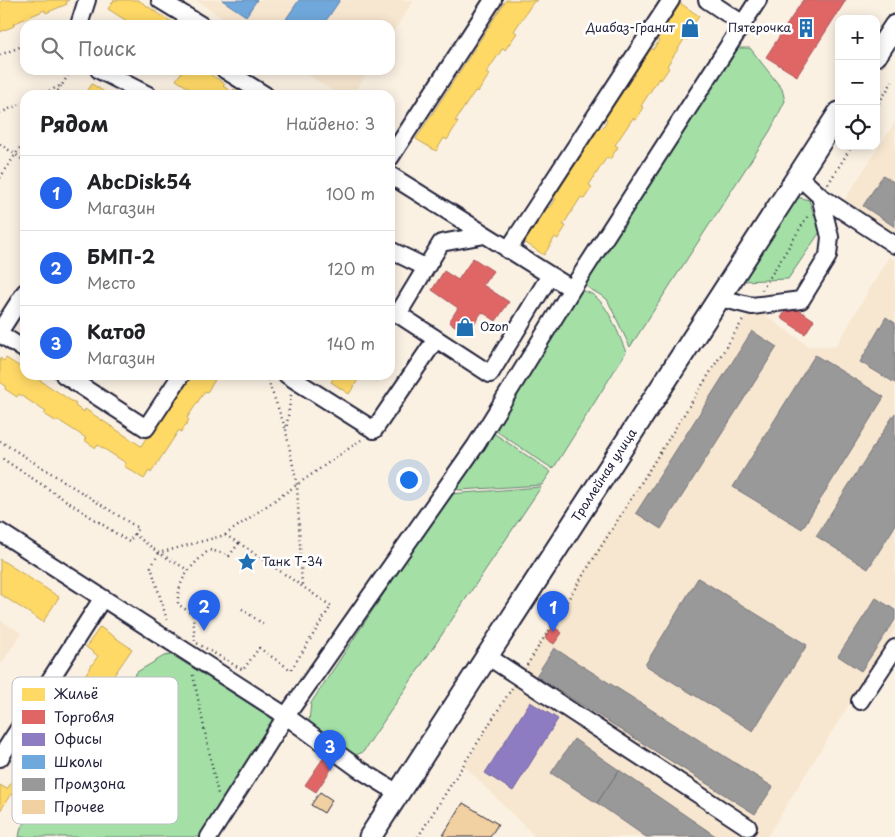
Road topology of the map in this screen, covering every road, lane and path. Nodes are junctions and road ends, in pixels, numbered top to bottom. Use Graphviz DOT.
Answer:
graph roads {
  1 [pos="87,0"];
  2 [pos="160,0"];
  3 [pos="493,0"];
  4 [pos="671,0"];
  5 [pos="707,0"];
  6 [pos="758,0"];
  7 [pos="81,20"];
  8 [pos="193,20"];
  9 [pos="743,24"];
  10 [pos="895,26"];
  11 [pos="20,47"];
  12 [pos="880,49"];
  13 [pos="0,55"];
  14 [pos="68,75"];
  15 [pos="110,75"];
  16 [pos="233,75"];
  17 [pos="895,78"];
  18 [pos="62,85"];
  19 [pos="51,90"];
  20 [pos="58,90"];
  21 [pos="138,90"];
  22 [pos="257,90"];
  23 [pos="20,104"];
  24 [pos="877,105"];
  25 [pos="0,113"];
  26 [pos="835,119"];
  27 [pos="0,144"];
  28 [pos="20,148"];
  29 [pos="395,150"];
  30 [pos="849,150"];
  31 [pos="16,154"];
  32 [pos="20,157"];
  33 [pos="798,176"];
  34 [pos="0,178"];
  35 [pos="395,178"];
  36 [pos="820,196"];
  37 [pos="485,235"];
  38 [pos="895,245"];
  39 [pos="508,250"];
  40 [pos="395,252"];
  41 [pos="425,267"];
  42 [pos="549,277"];
  43 [pos="572,289"];
  44 [pos="720,298"];
  45 [pos="20,300"];
  46 [pos="752,306"];
  47 [pos="395,313"];
  48 [pos="395,316"];
  49 [pos="0,332"];
  50 [pos="436,339"];
  51 [pos="20,346"];
  52 [pos="72,380"];
  53 [pos="178,380"];
  54 [pos="268,380"];
  55 [pos="290,380"];
  56 [pos="295,380"];
  57 [pos="374,430"];
  58 [pos="286,431"];
  59 [pos="0,441"];
  60 [pos="0,457"];
  61 [pos="296,485"];
  62 [pos="0,532"];
  63 [pos="134,534"];
  64 [pos="225,535"];
  65 [pos="188,570"];
  66 [pos="302,586"];
  67 [pos="102,599"];
  68 [pos="242,610"];
  69 [pos="263,624"];
  70 [pos="895,648"];
  71 [pos="487,656"];
  72 [pos="52,677"];
  73 [pos="519,677"];
  74 [pos="860,701"];
  75 [pos="286,716"];
  76 [pos="12,739"];
  77 [pos="0,758"];
  78 [pos="398,793"];
  79 [pos="748,827"];
  80 [pos="209,837"];
  81 [pos="370,837"];
  82 [pos="418,837"];
  1 -- 7 [label="street"];
  2 -- 8 [label="street"];
  3 -- 29 [label="street"];
  4 -- 39 [label="street"];
  5 -- 9 [label="street"];
  6 -- 9 [label="street"];
  9 -- 43 [label="street"];
  10 -- 12 [label="main road"];
  11 -- 13 [label="path"];
  14 -- 18 [label="path"];
  15 -- 21 [label="street"];
  16 -- 22 [label="street"];
  17 -- 24 [label="path"];
  18 -- 19 [label="path"];
  18 -- 20 [label="path"];
  23 -- 25 [label="path"];
  26 -- 33 [label="main road, Троллейная улица"];
  27 -- 31 [label="path"];
  28 -- 31 [label="path"];
  30 -- 36 [label="path"];
  31 -- 32 [label="path"];
  31 -- 34 [label="path"];
  33 -- 36 [label="street"];
  33 -- 44 [label="main road, Троллейная улица"];
  35 -- 37 [label="street"];
  36 -- 38 [label="street"];
  36 -- 46 [label="path"];
  36 -- 46 [label="street"];
  37 -- 39 [label="street"];
  37 -- 41 [label="street"];
  39 -- 42 [label="street"];
  40 -- 41 [label="street"];
  41 -- 47 [label="street"];
  42 -- 43 [label="street"];
  42 -- 50 [label="street"];
  43 -- 75 [label="street"];
  44 -- 46 [label="street"];
  44 -- 71 [label="main road, Троллейная улица"];
  45 -- 49 [label="street"];
  46 -- 73 [label="path"];
  48 -- 50 [label="street"];
  49 -- 51 [label="street"];
  50 -- 57 [label="street"];
  52 -- 53 [label="street"];
  54 -- 58 [label="path"];
  55 -- 58 [label="path"];
  56 -- 57 [label="street"];
  57 -- 61 [label="path"];
  58 -- 61 [label="path"];
  59 -- 63 [label="path"];
  60 -- 63 [label="path"];
  61 -- 64 [label="path"];
  61 -- 66 [label="path"];
  62 -- 67 [label="street"];
  63 -- 65 [label="path"];
  65 -- 66 [label="path"];
  65 -- 66 [label="path"];
  67 -- 72 [label="street"];
  67 -- 75 [label="street"];
  68 -- 69 [label="path"];
  70 -- 74 [label="street"];
  71 -- 73 [label="street"];
  71 -- 78 [label="main road, Троллейная улица"];
  73 -- 79 [label="street"];
  73 -- 82 [label="path"];
  75 -- 78 [label="street"];
  75 -- 80 [label="street"];
  76 -- 77 [label="street"];
  78 -- 81 [label="main road, Троллейная улица"];
}
